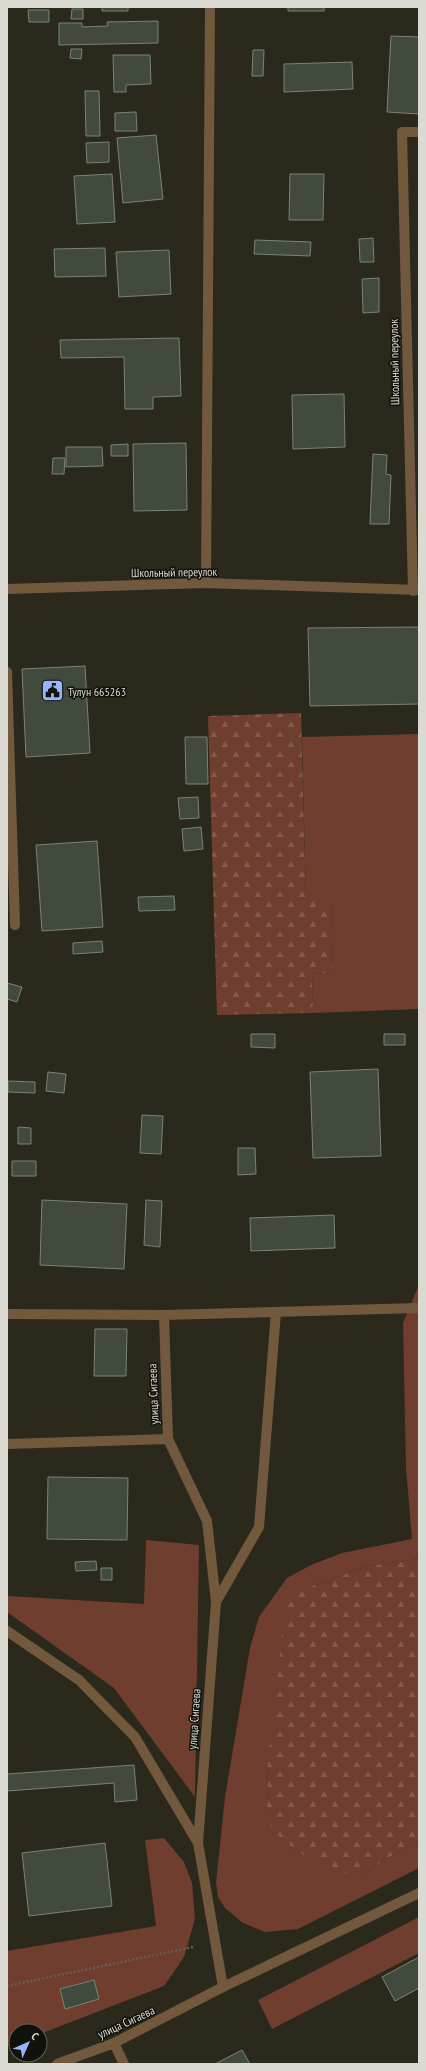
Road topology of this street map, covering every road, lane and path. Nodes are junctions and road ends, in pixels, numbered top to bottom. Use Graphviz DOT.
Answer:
graph roads {
  1 [pos="210,7"];
  2 [pos="419,132"];
  3 [pos="206,583"];
  4 [pos="7,589"];
  5 [pos="416,590"];
  6 [pos="7,672"];
  7 [pos="15,925"];
  8 [pos="419,1308"];
  9 [pos="276,1312"];
  10 [pos="7,1314"];
  11 [pos="164,1315"];
  12 [pos="168,1439"];
  13 [pos="7,1444"];
  14 [pos="216,1602"];
  15 [pos="7,1631"];
  16 [pos="198,1843"];
  17 [pos="419,1893"];
  18 [pos="216,1942"];
  19 [pos="7,1986"];
  20 [pos="223,1987"];
  21 [pos="114,2043"];
  22 [pos="57,2064"];
  23 [pos="124,2064"];
  1 -- 3 [label="street"];
  2 -- 5 [label="street, Школьный переулок"];
  3 -- 4 [label="street, Школьный переулок"];
  3 -- 5 [label="street, Школьный переулок"];
  6 -- 7 [label="street"];
  8 -- 9 [label="street"];
  9 -- 11 [label="street"];
  9 -- 14 [label="street"];
  10 -- 11 [label="street"];
  11 -- 12 [label="street, улица Сигаева"];
  12 -- 13 [label="street"];
  12 -- 14 [label="street, улица Сигаева"];
  14 -- 16 [label="street, улица Сигаева"];
  15 -- 16 [label="street"];
  16 -- 18 [label="street"];
  17 -- 20 [label="street, улица Сигаева"];
  18 -- 19 [label="path"];
  18 -- 20 [label="street"];
  20 -- 21 [label="street, улица Сигаева"];
  21 -- 22 [label="street, улица Сигаева"];
  21 -- 23 [label="street"];
}
